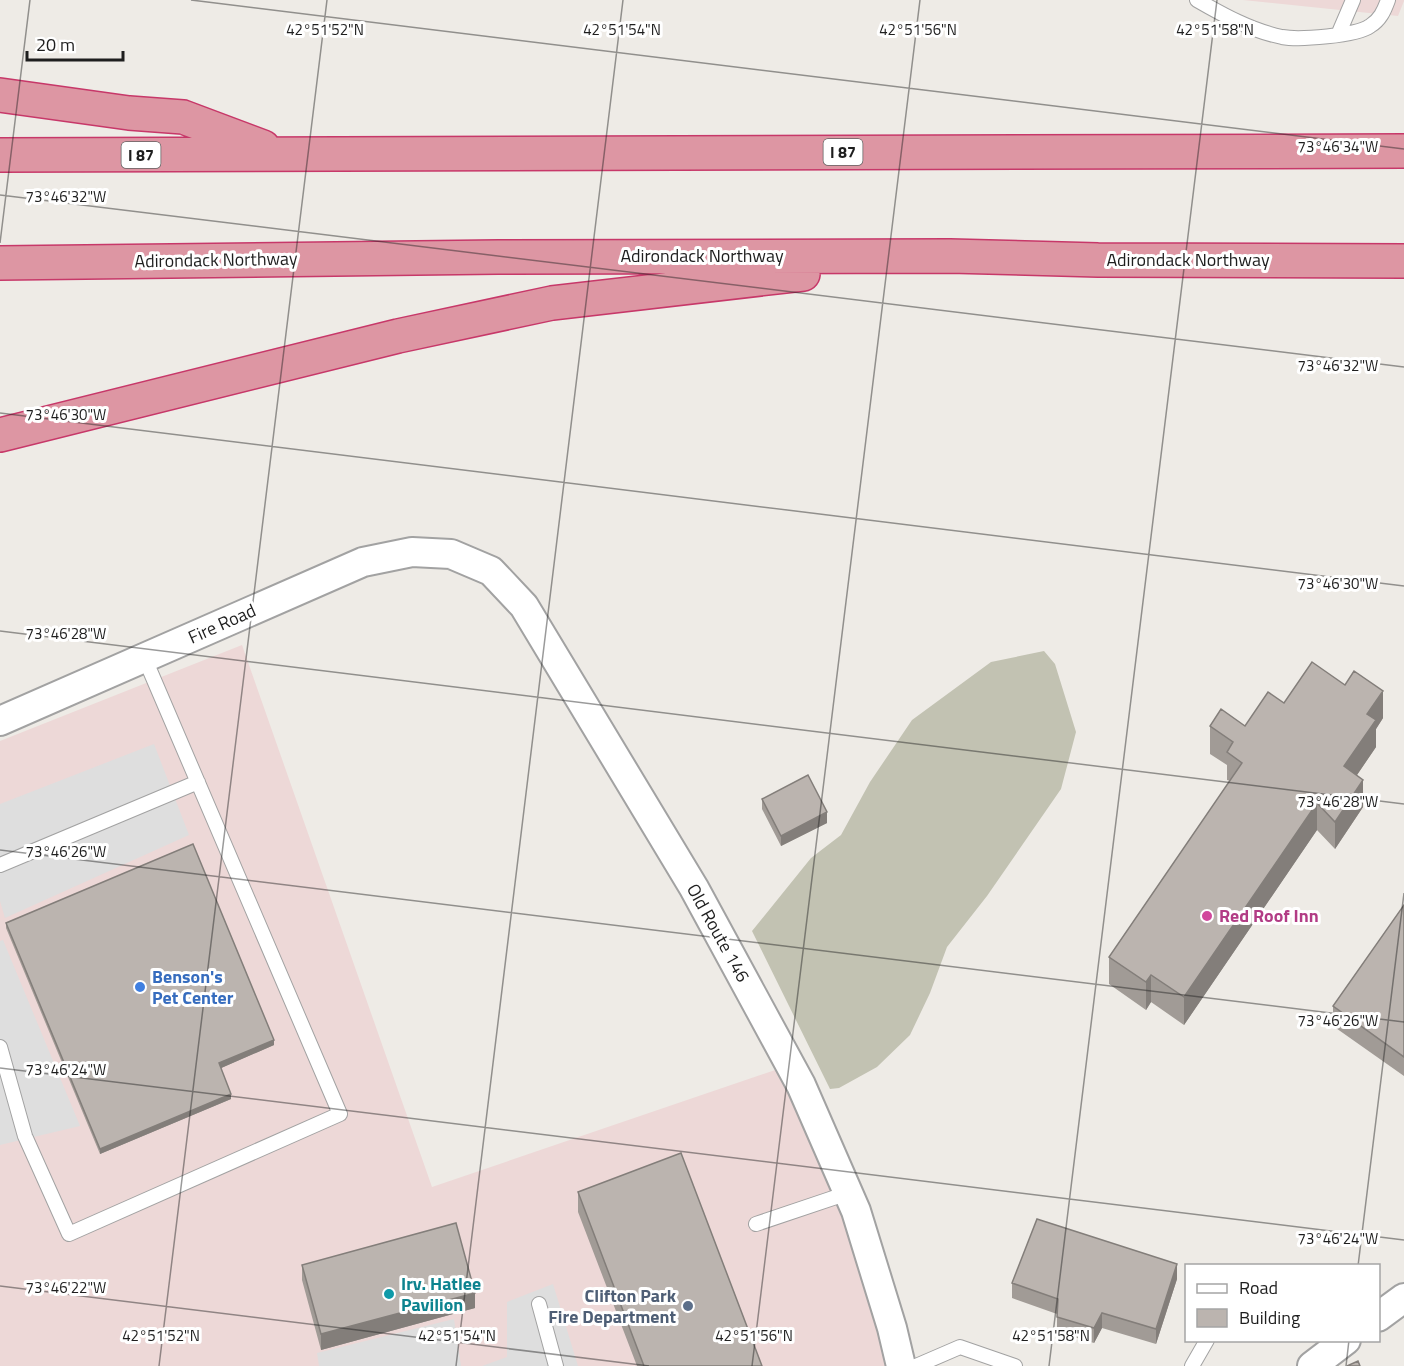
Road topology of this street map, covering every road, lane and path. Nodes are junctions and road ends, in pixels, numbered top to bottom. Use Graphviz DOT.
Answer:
graph roads {
  1 [pos="1197,0"];
  2 [pos="1353,0"];
  3 [pos="1388,0"];
  4 [pos="1338,35"];
  5 [pos="0,95"];
  6 [pos="1404,151"];
  7 [pos="282,154"];
  8 [pos="0,155"];
  9 [pos="950,256"];
  10 [pos="1404,261"];
  11 [pos="0,263"];
  12 [pos="0,435"];
  13 [pos="451,554"];
  14 [pos="145,659"];
  15 [pos="0,721"];
  16 [pos="198,782"];
  17 [pos="0,865"];
  18 [pos="0,1047"];
  19 [pos="848,1193"];
  20 [pos="756,1224"];
  21 [pos="1404,1298"];
  22 [pos="539,1305"];
  23 [pos="1380,1316"];
  24 [pos="1206,1342"];
  25 [pos="1345,1342"];
  26 [pos="556,1366"];
  27 [pos="901,1366"];
  28 [pos="916,1366"];
  29 [pos="1015,1366"];
  30 [pos="1192,1366"];
  31 [pos="1312,1366"];
  1 -- 4 [label="lane"];
  2 -- 4 [label="lane"];
  3 -- 4 [label="lane"];
  5 -- 7 [label="highway"];
  6 -- 7 [label="highway, I 87"];
  7 -- 8 [label="highway, I 87"];
  9 -- 10 [label="highway, Adirondack Northway"];
  9 -- 11 [label="highway, Adirondack Northway"];
  9 -- 12 [label="highway"];
  13 -- 14 [label="street, Fire Road"];
  13 -- 19 [label="street, Old Route 146"];
  14 -- 15 [label="street, Fire Road"];
  14 -- 16 [label="lane"];
  16 -- 17 [label="lane"];
  16 -- 18 [label="lane"];
  19 -- 20 [label="lane"];
  19 -- 27 [label="street, Old Route 146"];
  21 -- 23 [label="street"];
  22 -- 26 [label="lane"];
  24 -- 30 [label="lane"];
  25 -- 31 [label="street"];
  28 -- 29 [label="lane"];
}
